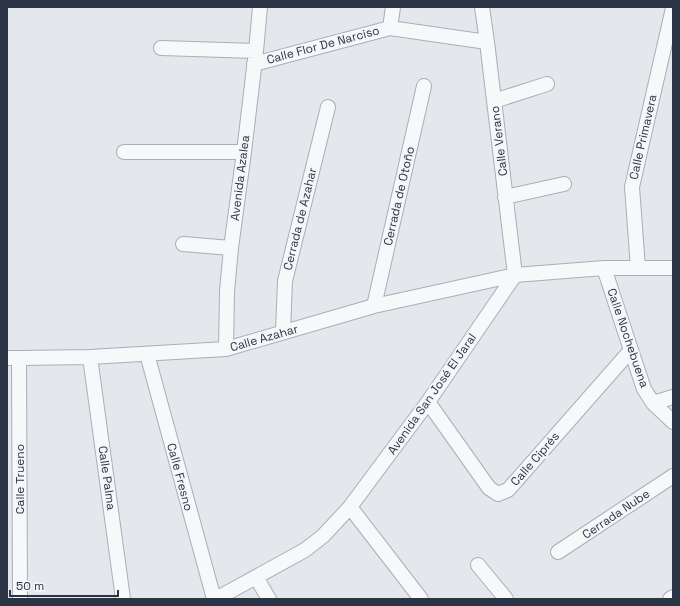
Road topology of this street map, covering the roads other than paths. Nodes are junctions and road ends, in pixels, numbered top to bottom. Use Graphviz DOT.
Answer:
graph roads {
  1 [pos="260,7"];
  2 [pos="393,7"];
  3 [pos="482,7"];
  4 [pos="673,8"];
  5 [pos="390,28"];
  6 [pos="487,42"];
  7 [pos="161,48"];
  8 [pos="255,57"];
  9 [pos="547,84"];
  10 [pos="424,86"];
  11 [pos="494,101"];
  12 [pos="328,107"];
  13 [pos="124,152"];
  14 [pos="244,152"];
  15 [pos="564,184"];
  16 [pos="505,197"];
  17 [pos="182,244"];
  18 [pos="231,248"];
  19 [pos="604,268"];
  20 [pos="638,268"];
  21 [pos="673,268"];
  22 [pos="515,275"];
  23 [pos="374,306"];
  24 [pos="283,332"];
  25 [pos="226,349"];
  26 [pos="631,350"];
  27 [pos="147,354"];
  28 [pos="90,357"];
  29 [pos="13,358"];
  30 [pos="673,397"];
  31 [pos="428,402"];
  32 [pos="653,403"];
  33 [pos="673,422"];
  34 [pos="673,476"];
  35 [pos="350,507"];
  36 [pos="558,552"];
  37 [pos="478,565"];
  38 [pos="256,577"];
  39 [pos="673,597"];
  40 [pos="20,599"];
  41 [pos="123,599"];
  42 [pos="215,599"];
  43 [pos="268,599"];
  44 [pos="421,599"];
  45 [pos="506,599"];
  46 [pos="670,599"];
  1 -- 8 [label="street, Avenida Azalea"];
  2 -- 5 [label="street"];
  3 -- 6 [label="street, Calle Verano"];
  4 -- 20 [label="street, Calle Primavera"];
  5 -- 6 [label="street, Calle Flor De Narciso"];
  5 -- 8 [label="street, Calle Flor De Narciso"];
  6 -- 11 [label="street, Calle Verano"];
  7 -- 8 [label="street, Calle Flor De Narciso"];
  8 -- 14 [label="street, Avenida Azalea"];
  9 -- 11 [label="street"];
  10 -- 23 [label="street, Cerrada de Otoño"];
  11 -- 16 [label="street, Calle Verano"];
  12 -- 24 [label="street, Cerrada de Azahar"];
  13 -- 14 [label="street"];
  14 -- 18 [label="street, Avenida Azalea"];
  15 -- 16 [label="street"];
  16 -- 22 [label="street, Calle Verano"];
  17 -- 18 [label="street"];
  18 -- 25 [label="street, Avenida Azalea"];
  19 -- 20 [label="street"];
  19 -- 22 [label="street"];
  19 -- 26 [label="street, Calle Nochebuena"];
  20 -- 21 [label="street"];
  22 -- 23 [label="street, Calle Azahar"];
  22 -- 31 [label="street, Avenida San José El Jaral"];
  23 -- 24 [label="street, Calle Azahar"];
  24 -- 25 [label="street, Calle Azahar"];
  25 -- 27 [label="street, Calle Azahar"];
  26 -- 31 [label="street, Calle Ciprés"];
  26 -- 32 [label="street, Calle Nochebuena"];
  27 -- 28 [label="street, Calle Azahar"];
  27 -- 42 [label="street, Calle Fresno"];
  28 -- 29 [label="street, Calle Azahar"];
  28 -- 41 [label="street, Calle Palma"];
  29 -- 40 [label="street, Calle Trueno"];
  30 -- 32 [label="street"];
  31 -- 35 [label="street, Avenida San José El Jaral"];
  32 -- 33 [label="street, Calle Nochebuena"];
  34 -- 36 [label="street, Cerrada Nube"];
  35 -- 38 [label="street, Avenida San José El Jaral"];
  35 -- 44 [label="street"];
  37 -- 45 [label="street"];
  38 -- 42 [label="street, Avenida San José El Jaral"];
  38 -- 43 [label="street"];
  39 -- 46 [label="street"];
}
